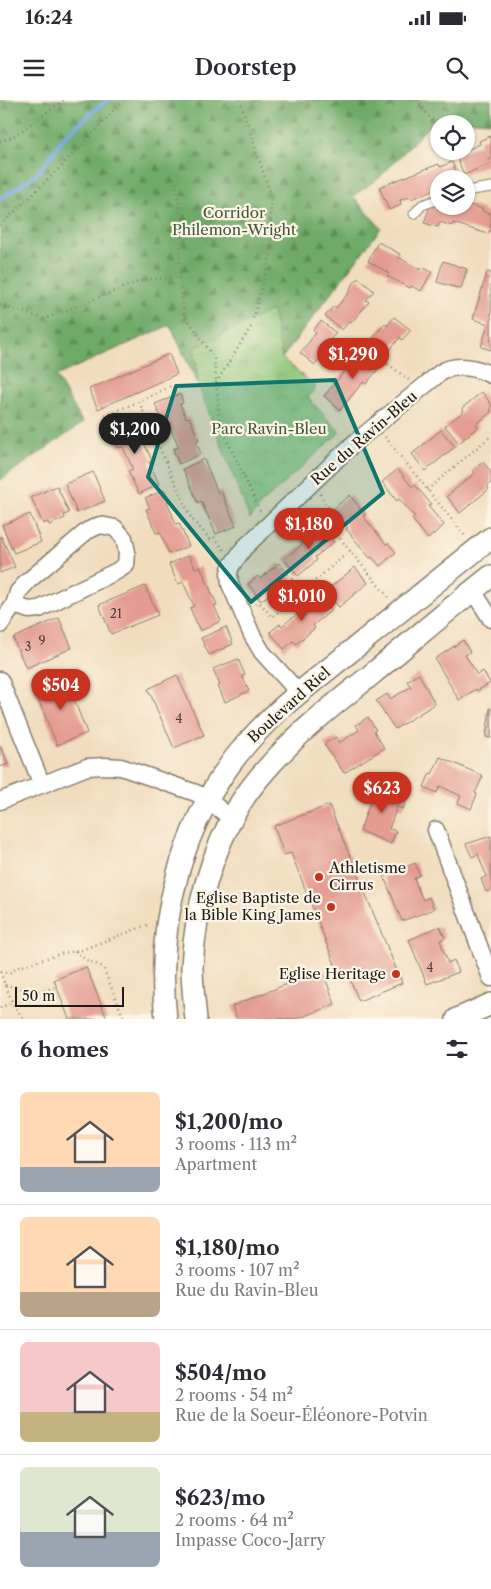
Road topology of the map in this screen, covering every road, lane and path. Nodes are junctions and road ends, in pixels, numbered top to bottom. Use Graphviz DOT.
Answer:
graph roads {
  1 [pos="64,100"];
  2 [pos="123,100"];
  3 [pos="240,100"];
  4 [pos="417,100"];
  5 [pos="430,118"];
  6 [pos="0,141"];
  7 [pos="176,182"];
  8 [pos="491,187"];
  9 [pos="475,190"];
  10 [pos="430,202"];
  11 [pos="414,214"];
  12 [pos="0,226"];
  13 [pos="179,277"];
  14 [pos="0,306"];
  15 [pos="380,358"];
  16 [pos="491,375"];
  17 [pos="216,383"];
  18 [pos="173,385"];
  19 [pos="419,390"];
  20 [pos="139,402"];
  21 [pos="105,415"];
  22 [pos="375,426"];
  23 [pos="491,436"];
  24 [pos="311,484"];
  25 [pos="427,490"];
  26 [pos="268,526"];
  27 [pos="491,538"];
  28 [pos="470,543"];
  29 [pos="350,551"];
  30 [pos="236,558"];
  31 [pos="491,576"];
  32 [pos="473,591"];
  33 [pos="388,597"];
  34 [pos="14,605"];
  35 [pos="254,605"];
  36 [pos="491,619"];
  37 [pos="0,625"];
  38 [pos="0,680"];
  39 [pos="299,693"];
  40 [pos="42,785"];
  41 [pos="207,799"];
  42 [pos="0,801"];
  43 [pos="232,819"];
  44 [pos="436,830"];
  45 [pos="154,923"];
  46 [pos="75,951"];
  47 [pos="0,972"];
  48 [pos="491,978"];
  49 [pos="5,985"];
  50 [pos="54,987"];
  51 [pos="12,1002"];
  52 [pos="491,1004"];
  53 [pos="0,1008"];
  54 [pos="24,1019"];
  55 [pos="124,1019"];
  56 [pos="166,1019"];
  57 [pos="196,1019"];
  58 [pos="457,1019"];
  1 -- 6 [label="path"];
  2 -- 12 [label="path"];
  3 -- 17 [label="path"];
  4 -- 5 [label="path"];
  7 -- 13 [label="path"];
  8 -- 9 [label="lane"];
  10 -- 11 [label="lane"];
  13 -- 14 [label="path"];
  13 -- 17 [label="path"];
  15 -- 19 [label="path"];
  16 -- 19 [label="street, Rue du Ravin-Bleu"];
  17 -- 26 [label="path"];
  18 -- 20 [label="path"];
  19 -- 22 [label="street, Rue du Ravin-Bleu"];
  20 -- 21 [label="path"];
  20 -- 30 [label="path"];
  22 -- 24 [label="street, Rue du Ravin-Bleu"];
  22 -- 25 [label="path"];
  23 -- 25 [label="path"];
  24 -- 26 [label="street, Rue du Ravin-Bleu"];
  24 -- 29 [label="path"];
  25 -- 28 [label="path"];
  26 -- 30 [label="street, Rue du Ravin-Bleu"];
  27 -- 39 [label="street, Boulevard Riel"];
  29 -- 33 [label="path"];
  29 -- 35 [label="path"];
  30 -- 39 [label="street"];
  31 -- 32 [label="street, Boulevard Riel"];
  32 -- 36 [label="street"];
  32 -- 43 [label="street, Boulevard Riel"];
  34 -- 34 [label="street"];
  34 -- 37 [label="street"];
  38 -- 40 [label="street"];
  39 -- 41 [label="street, Boulevard Riel"];
  40 -- 41 [label="street"];
  40 -- 42 [label="street"];
  41 -- 43 [label="street"];
  41 -- 56 [label="street, Boulevard Riel"];
  43 -- 57 [label="street, Boulevard Riel"];
  44 -- 48 [label="street"];
  45 -- 46 [label="path"];
  46 -- 47 [label="path"];
  46 -- 55 [label="path"];
  47 -- 49 [label="path"];
  49 -- 50 [label="path"];
  49 -- 51 [label="path"];
  51 -- 53 [label="path"];
  51 -- 54 [label="path"];
  52 -- 58 [label="street"];
}
